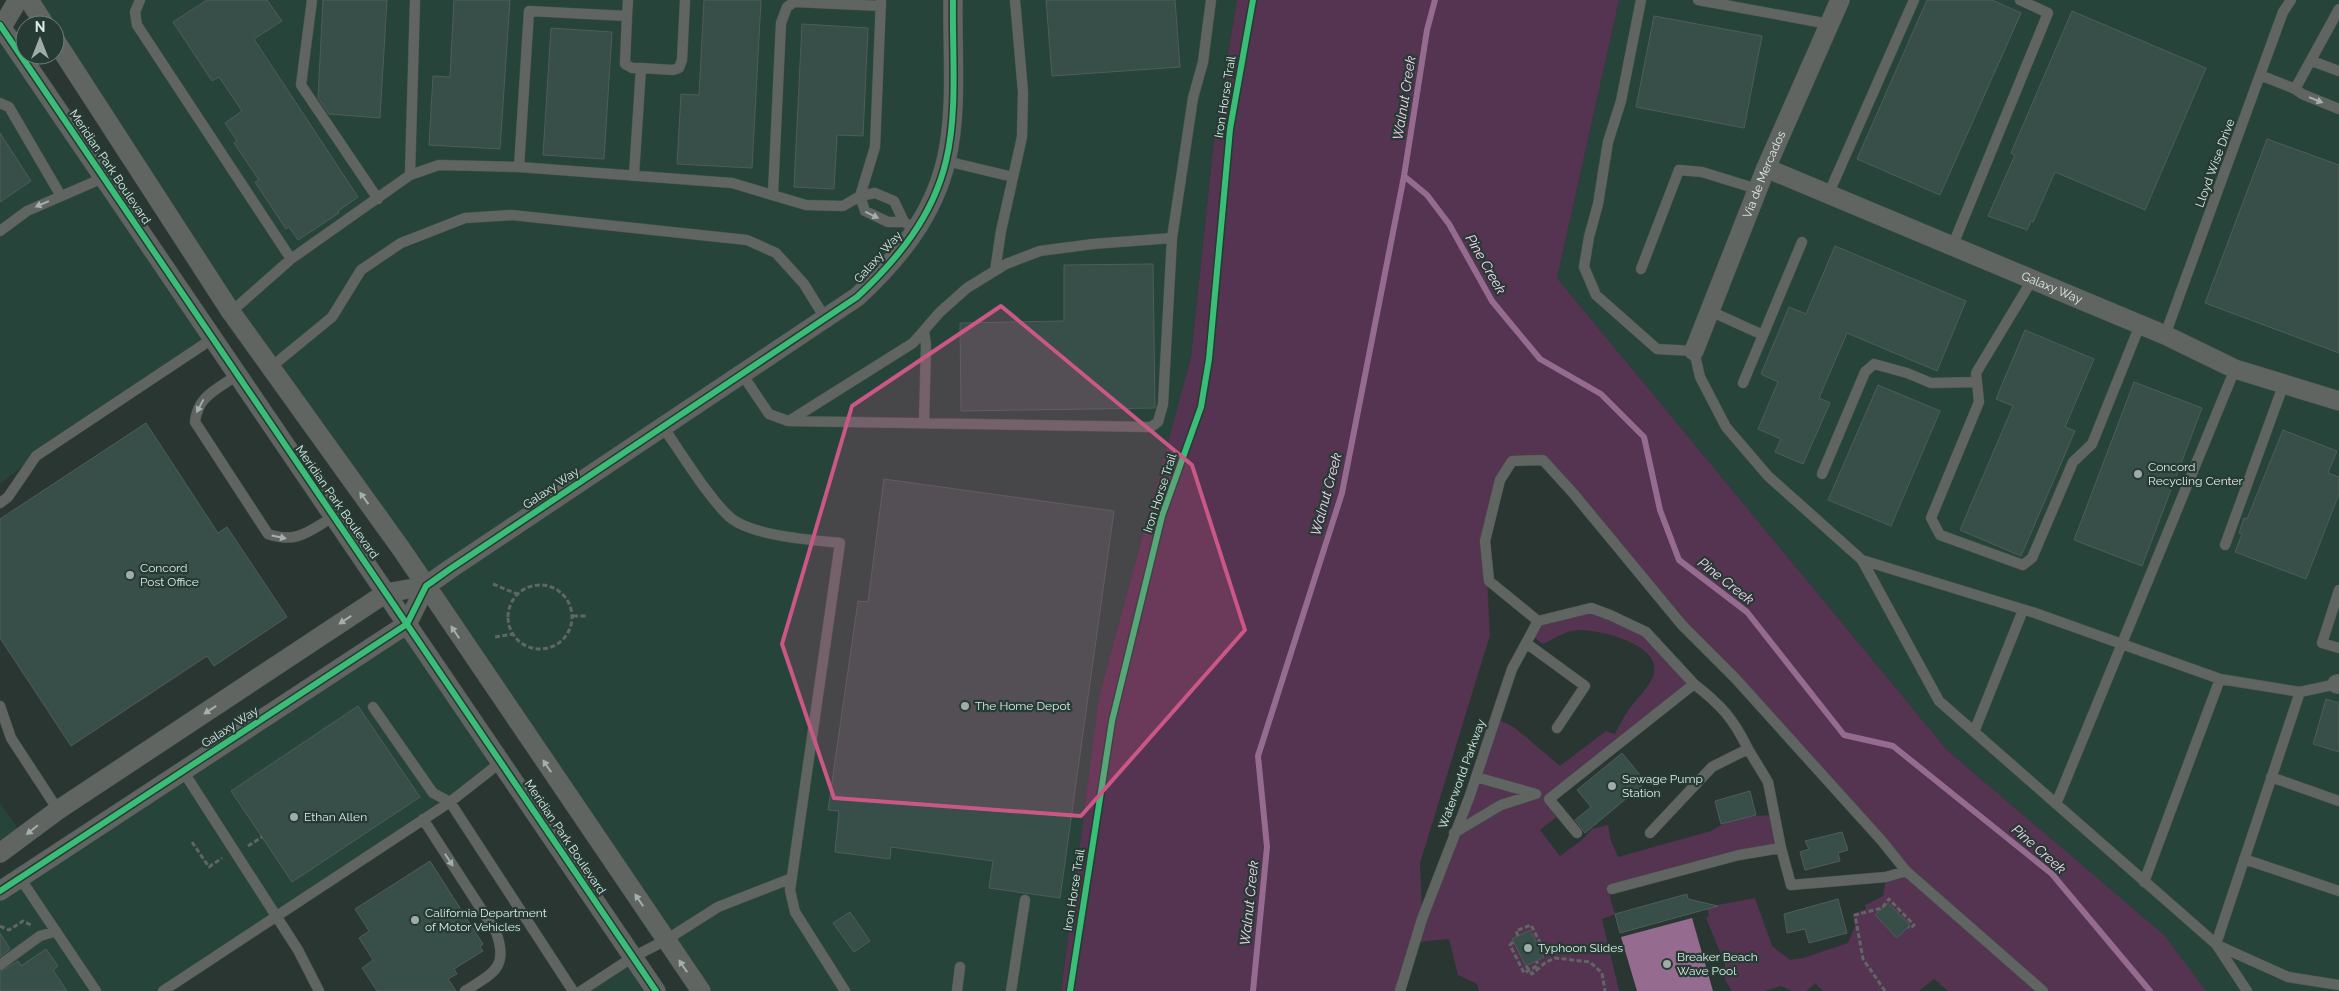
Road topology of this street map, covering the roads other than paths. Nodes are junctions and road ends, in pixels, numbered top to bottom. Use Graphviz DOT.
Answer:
graph roads {
  1 [pos="18,0"];
  2 [pos="29,0"];
  3 [pos="140,0"];
  4 [pos="312,0"];
  5 [pos="415,0"];
  6 [pos="628,0"];
  7 [pos="685,0"];
  8 [pos="953,0"];
  9 [pos="1015,0"];
  10 [pos="1211,0"];
  11 [pos="1641,0"];
  12 [pos="1698,0"];
  13 [pos="1840,0"];
  14 [pos="1914,0"];
  15 [pos="2020,0"];
  16 [pos="2291,0"];
  17 [pos="881,3"];
  18 [pos="2339,10"];
  19 [pos="39,15"];
  20 [pos="627,16"];
  21 [pos="1829,24"];
  22 [pos="1,28"];
  23 [pos="2334,31"];
  24 [pos="65,56"];
  25 [pos="2312,61"];
  26 [pos="641,68"];
  27 [pos="2339,71"];
  28 [pos="2260,75"];
  29 [pos="2295,88"];
  30 [pos="0,103"];
  31 [pos="2339,109"];
  32 [pos="946,161"];
  33 [pos="519,167"];
  34 [pos="1766,168"];
  35 [pos="634,175"];
  36 [pos="410,176"];
  37 [pos="1013,177"];
  38 [pos="103,178"];
  39 [pos="1757,189"];
  40 [pos="773,193"];
  41 [pos="1828,195"];
  42 [pos="61,196"];
  43 [pos="860,196"];
  44 [pos="378,199"];
  45 [pos="910,226"];
  46 [pos="0,231"];
  47 [pos="1172,238"];
  48 [pos="1802,242"];
  49 [pos="1952,247"];
  50 [pos="292,260"];
  51 [pos="1641,269"];
  52 [pos="995,271"];
  53 [pos="2032,280"];
  54 [pos="1710,311"];
  55 [pos="230,312"];
  56 [pos="825,318"];
  57 [pos="2140,325"];
  58 [pos="924,330"];
  59 [pos="1763,336"];
  60 [pos="2165,336"];
  61 [pos="212,340"];
  62 [pos="1694,351"];
  63 [pos="270,368"];
  64 [pos="2235,369"];
  65 [pos="742,374"];
  66 [pos="237,376"];
  67 [pos="1977,382"];
  68 [pos="1743,383"];
  69 [pos="2283,386"];
  70 [pos="2339,402"];
  71 [pos="788,421"];
  72 [pos="924,423"];
  73 [pos="663,427"];
  74 [pos="1822,474"];
  75 [pos="0,503"];
  76 [pos="333,517"];
  77 [pos="2225,545"];
  78 [pos="1862,560"];
  79 [pos="426,586"];
  80 [pos="2339,590"];
  81 [pos="386,593"];
  82 [pos="2023,610"];
  83 [pos="1538,621"];
  84 [pos="407,624"];
  85 [pos="1526,643"];
  86 [pos="2123,645"];
  87 [pos="2339,648"];
  88 [pos="2220,679"];
  89 [pos="1694,684"];
  90 [pos="2338,684"];
  91 [pos="2300,692"];
  92 [pos="0,706"];
  93 [pos="373,707"];
  94 [pos="1557,728"];
  95 [pos="1974,732"];
  96 [pos="1748,749"];
  97 [pos="501,762"];
  98 [pos="183,770"];
  99 [pos="1476,777"];
  100 [pos="2271,778"];
  101 [pos="1535,794"];
  102 [pos="1549,799"];
  103 [pos="2339,801"];
  104 [pos="450,802"];
  105 [pos="2056,804"];
  106 [pos="58,810"];
  107 [pos="423,819"];
  108 [pos="1454,833"];
  109 [pos="1577,833"];
  110 [pos="1650,833"];
  111 [pos="1781,848"];
  112 [pos="0,851"];
  113 [pos="2244,859"];
  114 [pos="1906,871"];
  115 [pos="20,878"];
  116 [pos="792,878"];
  117 [pos="2144,882"];
  118 [pos="1612,889"];
  119 [pos="2339,890"];
  120 [pos="0,891"];
  121 [pos="1025,900"];
  122 [pos="276,917"];
  123 [pos="56,931"];
  124 [pos="666,940"];
  125 [pos="2216,944"];
  126 [pos="633,957"];
  127 [pos="0,965"];
  128 [pos="960,967"];
  129 [pos="2339,985"];
  130 [pos="96,991"];
  131 [pos="163,991"];
  132 [pos="319,991"];
  133 [pos="465,991"];
  134 [pos="573,991"];
  135 [pos="581,991"];
  136 [pos="656,991"];
  137 [pos="701,991"];
  138 [pos="845,991"];
  139 [pos="957,991"];
  140 [pos="1011,991"];
  141 [pos="1400,991"];
  142 [pos="2043,991"];
  143 [pos="2247,991"];
  1 -- 22 [label="street"];
  2 -- 19 [label="street"];
  3 -- 50 [label="lane"];
  4 -- 44 [label="lane"];
  5 -- 36 [label="lane"];
  6 -- 20 [label="lane"];
  7 -- 26 [label="lane"];
  8 -- 32 [label="street, Galaxy Way"];
  9 -- 37 [label="lane"];
  10 -- 47 [label="lane"];
  11 -- 62 [label="lane"];
  12 -- 21 [label="lane"];
  13 -- 21 [label="street, Via de Mercados"];
  14 -- 41 [label="lane"];
  15 -- 49 [label="lane"];
  16 -- 28 [label="lane, Lloyd Wise Drive"];
  17 -- 40 [label="lane"];
  17 -- 43 [label="lane"];
  18 -- 23 [label="lane"];
  20 -- 26 [label="lane"];
  20 -- 33 [label="lane"];
  21 -- 34 [label="street, Via de Mercados"];
  22 -- 38 [label="street, Meridian Park Boulevard"];
  23 -- 25 [label="lane"];
  24 -- 55 [label="street, Meridian Park Boulevard"];
  25 -- 27 [label="lane"];
  25 -- 29 [label="lane"];
  26 -- 35 [label="lane"];
  28 -- 29 [label="lane"];
  28 -- 60 [label="lane, Lloyd Wise Drive"];
  29 -- 31 [label="lane, one-way"];
  30 -- 42 [label="lane"];
  32 -- 37 [label="lane"];
  32 -- 45 [label="street, Galaxy Way"];
  33 -- 35 [label="lane"];
  33 -- 36 [label="lane"];
  34 -- 39 [label="street, Via de Mercados"];
  34 -- 41 [label="street, Galaxy Way"];
  35 -- 40 [label="lane"];
  36 -- 44 [label="lane"];
  37 -- 52 [label="lane"];
  38 -- 42 [label="lane"];
  38 -- 61 [label="street, Meridian Park Boulevard"];
  39 -- 51 [label="lane"];
  39 -- 54 [label="street, Via de Mercados"];
  40 -- 43 [label="lane"];
  41 -- 49 [label="street, Galaxy Way"];
  42 -- 46 [label="lane, one-way"];
  43 -- 45 [label="lane, one-way"];
  43 -- 45 [label="lane"];
  44 -- 50 [label="lane"];
  45 -- 56 [label="street, Galaxy Way"];
  47 -- 52 [label="lane"];
  47 -- 72 [label="lane"];
  48 -- 59 [label="lane"];
  49 -- 53 [label="street, Galaxy Way"];
  50 -- 55 [label="lane"];
  52 -- 58 [label="lane"];
  53 -- 57 [label="street, Galaxy Way"];
  53 -- 67 [label="lane"];
  54 -- 59 [label="lane"];
  54 -- 62 [label="street, Via de Mercados"];
  55 -- 63 [label="street, Meridian Park Boulevard"];
  56 -- 63 [label="lane"];
  56 -- 65 [label="street, Galaxy Way"];
  57 -- 60 [label="street, Galaxy Way"];
  57 -- 67 [label="lane"];
  58 -- 71 [label="lane"];
  58 -- 72 [label="lane"];
  59 -- 68 [label="lane"];
  60 -- 64 [label="street, Galaxy Way"];
  61 -- 66 [label="street, Meridian Park Boulevard"];
  61 -- 75 [label="lane"];
  62 -- 78 [label="lane"];
  79 -- 63 [label="street, Meridian Park Boulevard, one-way"];
  64 -- 69 [label="street, Galaxy Way"];
  64 -- 86 [label="lane"];
  65 -- 71 [label="lane"];
  65 -- 73 [label="street, Galaxy Way"];
  66 -- 76 [label="street, Meridian Park Boulevard"];
  66 -- 76 [label="lane, one-way"];
  67 -- 74 [label="lane"];
  69 -- 70 [label="street, Galaxy Way"];
  69 -- 77 [label="lane"];
  71 -- 72 [label="lane"];
  73 -- 79 [label="street, Galaxy Way"];
  73 -- 116 [label="lane"];
  76 -- 81 [label="street, Meridian Park Boulevard"];
  78 -- 82 [label="lane"];
  78 -- 95 [label="lane"];
  79 -- 81 [label="street, Galaxy Way"];
  79 -- 84 [label="street, Galaxy Way"];
  124 -- 79 [label="street, Meridian Park Boulevard, one-way"];
  80 -- 87 [label="lane"];
  81 -- 84 [label="street, Meridian Park Boulevard"];
  81 -- 106 [label="street, Galaxy Way, one-way"];
  82 -- 86 [label="lane"];
  82 -- 95 [label="lane"];
  83 -- 85 [label="lane, Waterworld Parkway"];
  83 -- 89 [label="lane"];
  83 -- 114 [label="lane"];
  84 -- 97 [label="street, Meridian Park Boulevard"];
  84 -- 98 [label="street, Galaxy Way"];
  85 -- 94 [label="lane"];
  85 -- 99 [label="lane, Waterworld Parkway"];
  86 -- 88 [label="lane"];
  86 -- 105 [label="lane"];
  88 -- 91 [label="lane"];
  88 -- 117 [label="lane"];
  89 -- 96 [label="lane"];
  89 -- 102 [label="lane"];
  90 -- 91 [label="lane"];
  91 -- 100 [label="lane"];
  92 -- 106 [label="lane"];
  93 -- 104 [label="lane"];
  95 -- 105 [label="lane"];
  96 -- 110 [label="lane"];
  96 -- 111 [label="lane"];
  97 -- 104 [label="lane"];
  97 -- 126 [label="street, Meridian Park Boulevard"];
  98 -- 115 [label="street, Galaxy Way"];
  98 -- 122 [label="lane"];
  99 -- 101 [label="lane"];
  99 -- 108 [label="lane, Waterworld Parkway"];
  100 -- 103 [label="lane"];
  100 -- 113 [label="lane"];
  101 -- 102 [label="lane"];
  101 -- 108 [label="lane"];
  102 -- 109 [label="lane"];
  104 -- 107 [label="lane"];
  104 -- 134 [label="lane"];
  105 -- 117 [label="lane"];
  106 -- 112 [label="street, Galaxy Way, one-way"];
  107 -- 122 [label="lane"];
  107 -- 133 [label="lane, one-way"];
  108 -- 141 [label="lane, Waterworld Parkway"];
  111 -- 114 [label="lane"];
  111 -- 118 [label="lane"];
  113 -- 119 [label="lane"];
  113 -- 125 [label="lane"];
  114 -- 142 [label="lane"];
  115 -- 120 [label="street, Galaxy Way"];
  115 -- 123 [label="lane"];
  116 -- 124 [label="lane"];
  116 -- 138 [label="lane"];
  117 -- 125 [label="lane"];
  121 -- 140 [label="lane"];
  122 -- 131 [label="lane"];
  122 -- 132 [label="lane"];
  123 -- 127 [label="lane"];
  123 -- 130 [label="lane"];
  124 -- 126 [label="lane"];
  137 -- 124 [label="street, Meridian Park Boulevard, one-way"];
  125 -- 129 [label="lane"];
  125 -- 143 [label="lane"];
  126 -- 135 [label="lane"];
  126 -- 136 [label="street, Meridian Park Boulevard"];
  128 -- 139 [label="lane"];
}
